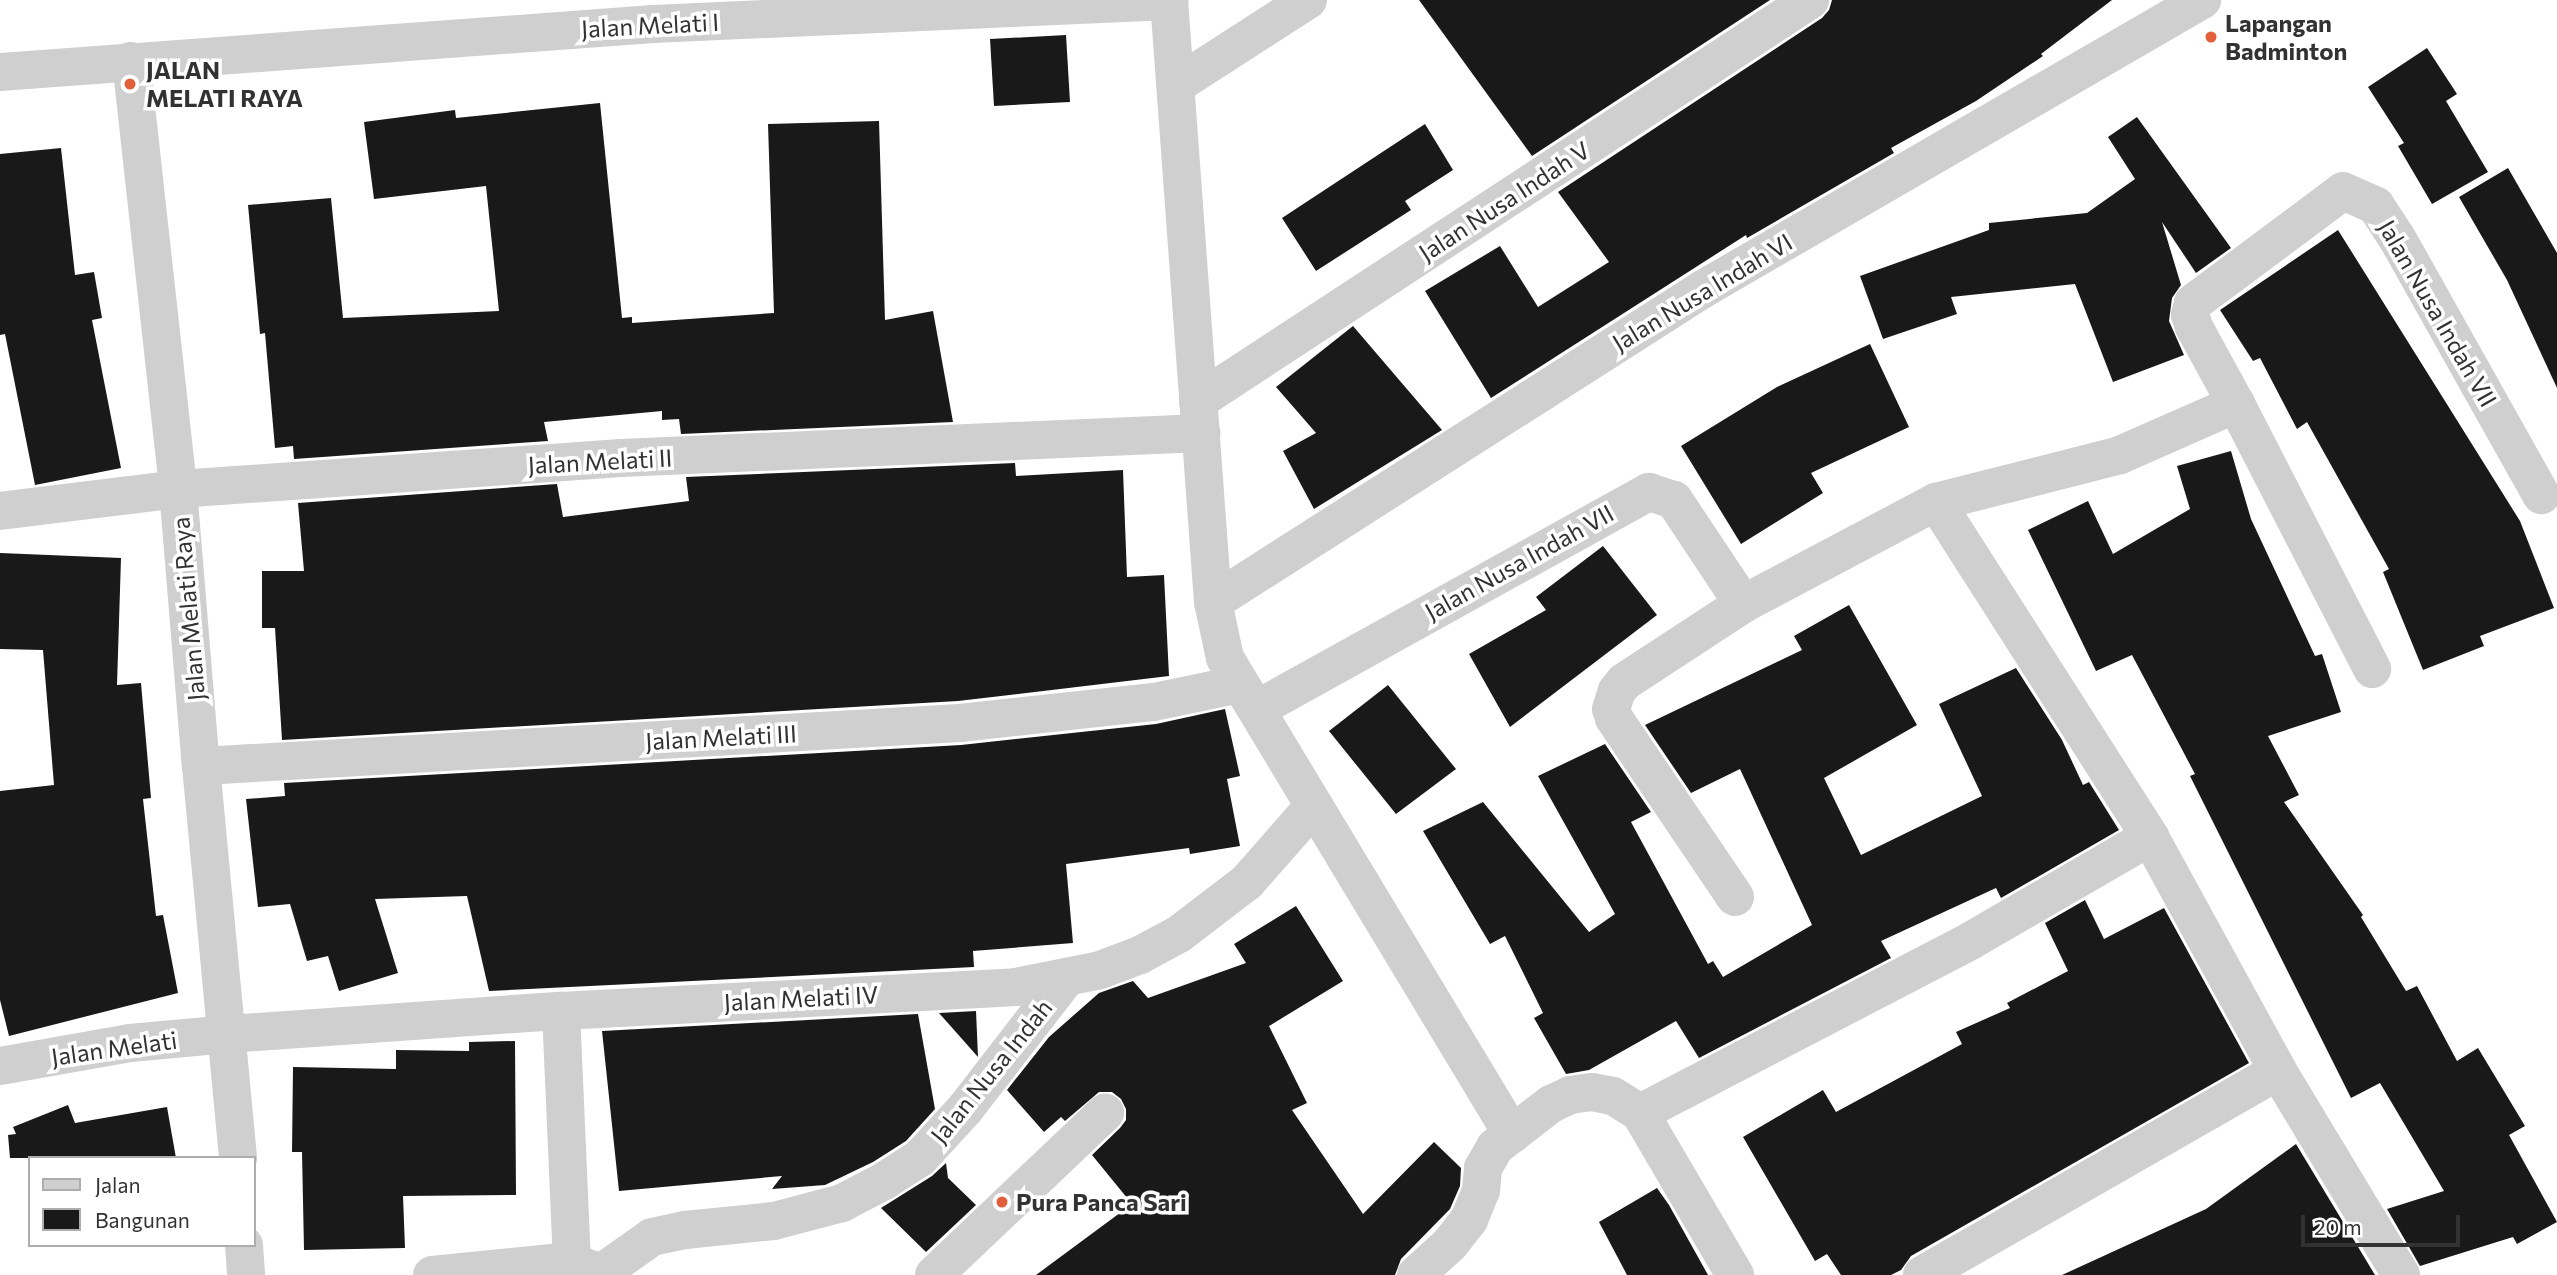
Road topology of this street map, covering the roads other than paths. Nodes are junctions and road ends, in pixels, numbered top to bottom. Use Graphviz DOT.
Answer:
graph roads {
  1 [pos="1308,0"];
  2 [pos="1810,0"];
  3 [pos="2202,0"];
  4 [pos="1169,1"];
  5 [pos="651,12"];
  6 [pos="131,61"];
  7 [pos="0,72"];
  8 [pos="1176,85"];
  9 [pos="2236,404"];
  10 [pos="1200,417"];
  11 [pos="178,489"];
  12 [pos="2541,495"];
  13 [pos="1936,502"];
  14 [pos="0,511"];
  15 [pos="1213,602"];
  16 [pos="1743,604"];
  17 [pos="2372,669"];
  18 [pos="1248,696"];
  19 [pos="201,766"];
  20 [pos="1314,807"];
  21 [pos="2150,837"];
  22 [pos="1735,897"];
  23 [pos="1067,977"];
  24 [pos="561,1011"];
  25 [pos="228,1034"];
  26 [pos="0,1066"];
  27 [pos="2278,1071"];
  28 [pos="1105,1113"];
  29 [pos="1640,1113"];
  30 [pos="1512,1134"];
  31 [pos="238,1156"];
  32 [pos="244,1247"];
  33 [pos="592,1270"];
  34 [pos="246,1275"];
  35 [pos="432,1275"];
  36 [pos="934,1275"];
  37 [pos="1416,1275"];
  38 [pos="1735,1275"];
  39 [pos="1922,1275"];
  40 [pos="2401,1275"];
  1 -- 8 [label="street"];
  2 -- 10 [label="street, Jalan Nusa Indah V"];
  3 -- 15 [label="street, Jalan Nusa Indah VI"];
  4 -- 5 [label="street, Jalan Melati I"];
  4 -- 8 [label="street"];
  5 -- 6 [label="street, Jalan Melati I"];
  6 -- 7 [label="street, Jalan Melati I"];
  6 -- 11 [label="street, Jalan Melati Raya"];
  8 -- 10 [label="street"];
  9 -- 12 [label="street, Jalan Nusa Indah VII"];
  9 -- 13 [label="street"];
  9 -- 17 [label="street, Jalan Nusa Indah VII"];
  10 -- 11 [label="street, Jalan Melati II"];
  10 -- 15 [label="street"];
  11 -- 14 [label="street, Jalan Melati II"];
  11 -- 19 [label="street, Jalan Melati Raya"];
  13 -- 16 [label="street"];
  13 -- 21 [label="street"];
  15 -- 18 [label="street"];
  16 -- 18 [label="street, Jalan Nusa Indah VII"];
  16 -- 22 [label="street"];
  18 -- 19 [label="street, Jalan Melati III"];
  18 -- 20 [label="street"];
  19 -- 25 [label="street, Jalan Melati Raya"];
  20 -- 23 [label="street, Jalan Melati IV"];
  20 -- 30 [label="street"];
  21 -- 27 [label="street"];
  21 -- 29 [label="street"];
  23 -- 24 [label="street, Jalan Melati IV"];
  23 -- 33 [label="street, Jalan Nusa Indah"];
  24 -- 25 [label="street, Jalan Melati IV"];
  24 -- 33 [label="street"];
  25 -- 26 [label="street, Jalan Melati"];
  25 -- 31 [label="street, Jalan Melati Raya"];
  27 -- 39 [label="street"];
  27 -- 40 [label="street"];
  28 -- 36 [label="street"];
  29 -- 30 [label="street"];
  29 -- 38 [label="street"];
  30 -- 37 [label="street"];
  32 -- 34 [label="street"];
  33 -- 35 [label="street"];
}
